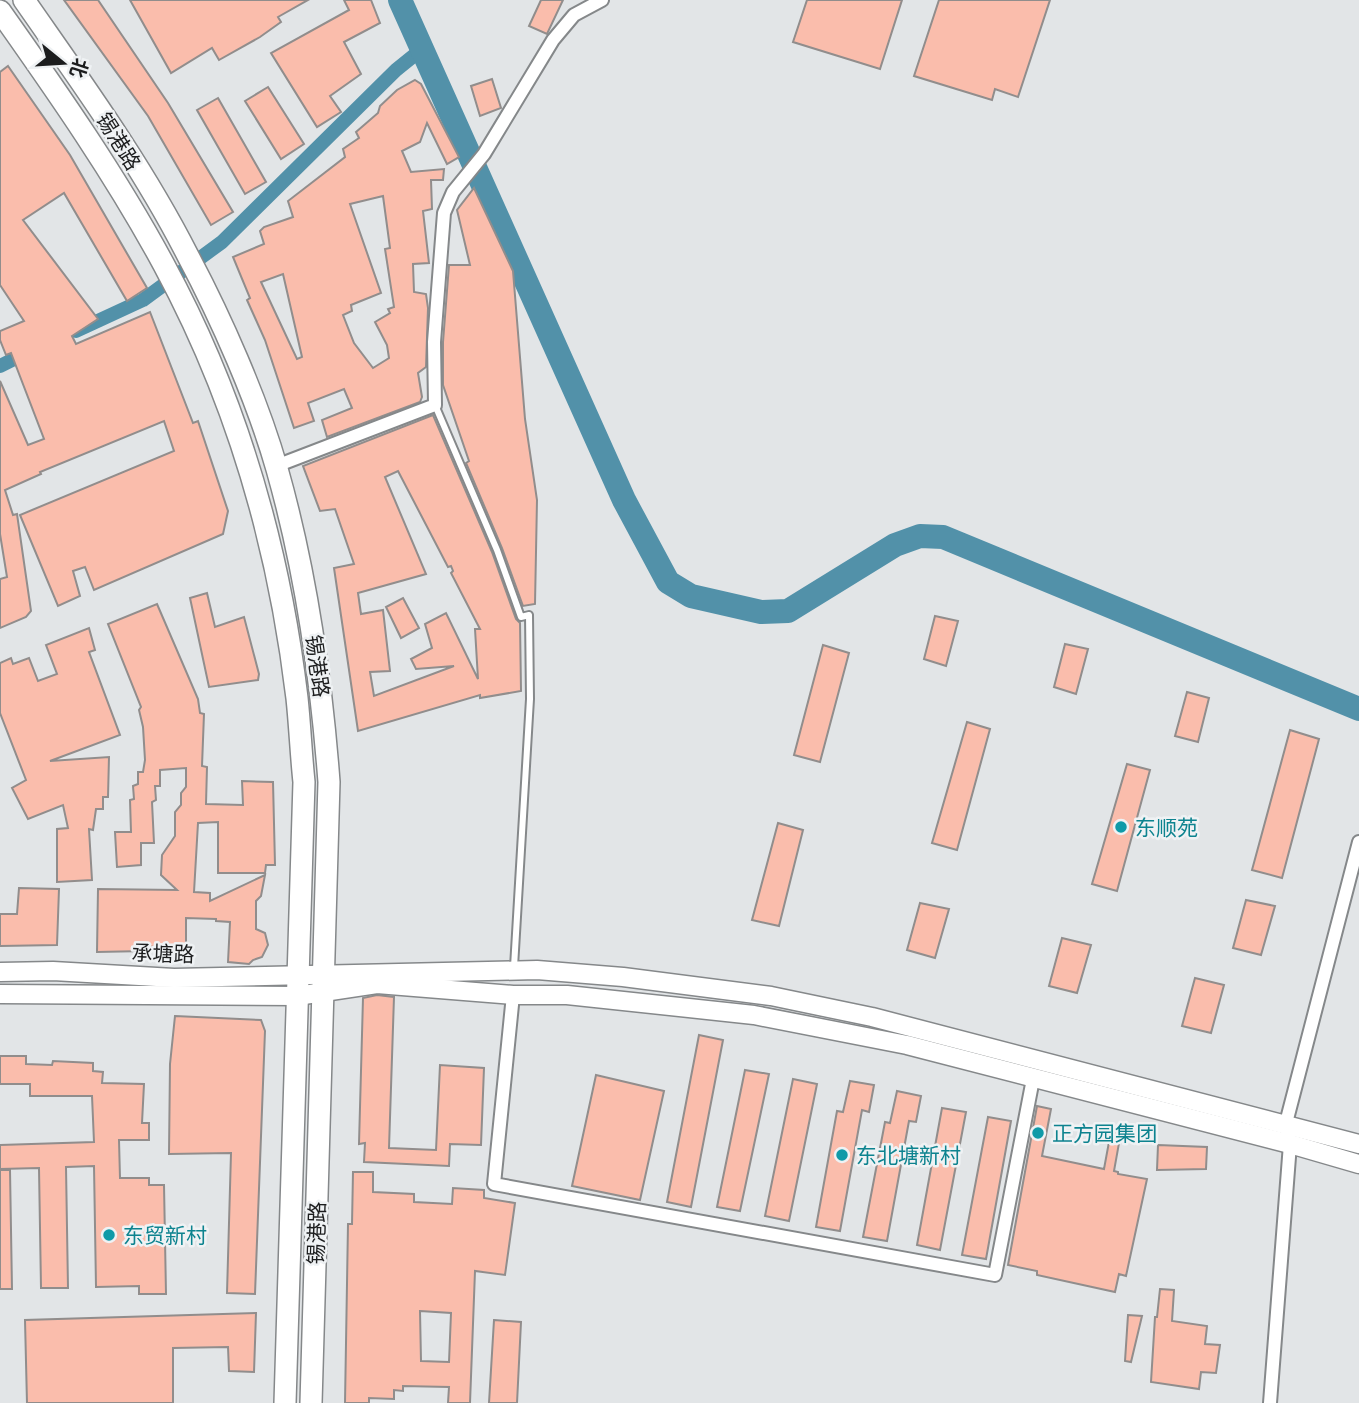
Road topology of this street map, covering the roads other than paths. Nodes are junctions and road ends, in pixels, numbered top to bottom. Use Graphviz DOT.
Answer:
graph roads {
  1 [pos="24,0"];
  2 [pos="602,0"];
  3 [pos="0,11"];
  4 [pos="435,405"];
  5 [pos="276,466"];
  6 [pos="1359,842"];
  7 [pos="514,970"];
  8 [pos="0,972"];
  9 [pos="324,983"];
  10 [pos="298,986"];
  11 [pos="0,994"];
  12 [pos="513,995"];
  13 [pos="1033,1079"];
  14 [pos="1286,1124"];
  15 [pos="1290,1144"];
  16 [pos="1359,1144"];
  17 [pos="1359,1164"];
  18 [pos="285,1403"];
  19 [pos="311,1403"];
  20 [pos="1270,1403"];
  1 -- 5 [label="main road, 锡港路"];
  2 -- 4 [label="street"];
  3 -- 10 [label="main road, 锡港路"];
  4 -- 5 [label="street"];
  4 -- 7 [label="lane"];
  5 -- 9 [label="main road, 锡港路"];
  6 -- 14 [label="street"];
  7 -- 9 [label="street"];
  7 -- 14 [label="street"];
  8 -- 10 [label="street, 承塘路"];
  9 -- 10 [label="street, 承塘路"];
  9 -- 12 [label="street"];
  9 -- 19 [label="main road, 锡港路"];
  10 -- 11 [label="street, 承塘路"];
  10 -- 18 [label="main road, 锡港路"];
  12 -- 13 [label="street"];
  12 -- 13 [label="street"];
  13 -- 15 [label="street"];
  14 -- 15 [label="street"];
  14 -- 16 [label="street"];
  15 -- 17 [label="street"];
  15 -- 20 [label="street"];
}
